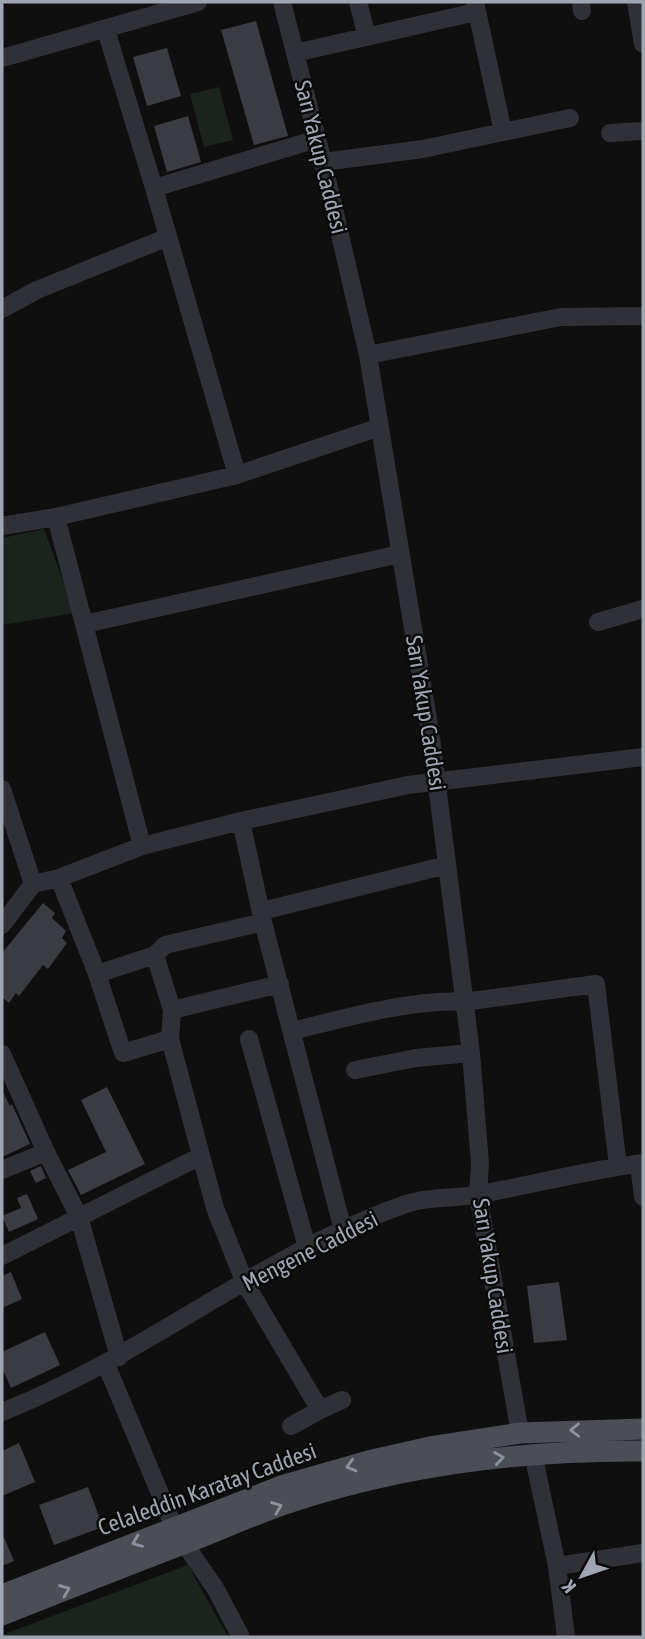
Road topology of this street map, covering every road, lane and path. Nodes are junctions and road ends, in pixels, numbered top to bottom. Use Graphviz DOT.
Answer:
graph roads {
  1 [pos="198,2"];
  2 [pos="282,2"];
  3 [pos="358,2"];
  4 [pos="636,2"];
  5 [pos="476,7"];
  6 [pos="148,9"];
  7 [pos="106,30"];
  8 [pos="367,37"];
  9 [pos="643,44"];
  10 [pos="295,53"];
  11 [pos="2,58"];
  12 [pos="570,118"];
  13 [pos="643,131"];
  14 [pos="503,132"];
  15 [pos="610,132"];
  16 [pos="317,139"];
  17 [pos="323,162"];
  18 [pos="154,188"];
  19 [pos="168,237"];
  20 [pos="2,309"];
  21 [pos="643,316"];
  22 [pos="368,355"];
  23 [pos="380,427"];
  24 [pos="237,475"];
  25 [pos="56,517"];
  26 [pos="2,527"];
  27 [pos="400,554"];
  28 [pos="643,609"];
  29 [pos="598,622"];
  30 [pos="85,624"];
  31 [pos="643,757"];
  32 [pos="436,782"];
  33 [pos="2,789"];
  34 [pos="242,821"];
  35 [pos="142,846"];
  36 [pos="447,865"];
  37 [pos="59,878"];
  38 [pos="33,884"];
  39 [pos="263,916"];
  40 [pos="2,925"];
  41 [pos="155,955"];
  42 [pos="97,974"];
  43 [pos="279,984"];
  44 [pos="464,1002"];
  45 [pos="172,1010"];
  46 [pos="292,1031"];
  47 [pos="170,1039"];
  48 [pos="249,1039"];
  49 [pos="471,1053"];
  50 [pos="2,1054"];
  51 [pos="355,1070"];
  52 [pos="46,1152"];
  53 [pos="201,1156"];
  54 [pos="641,1163"];
  55 [pos="618,1167"];
  56 [pos="2,1170"];
  57 [pos="478,1195"];
  58 [pos="643,1197"];
  59 [pos="79,1217"];
  60 [pos="343,1230"];
  61 [pos="307,1247"];
  62 [pos="2,1256"];
  63 [pos="245,1283"];
  64 [pos="112,1360"];
  65 [pos="342,1400"];
  66 [pos="320,1410"];
  67 [pos="2,1412"];
  68 [pos="291,1426"];
  69 [pos="643,1429"];
  70 [pos="520,1433"];
  71 [pos="643,1451"];
  72 [pos="533,1454"];
  73 [pos="179,1535"];
  74 [pos="643,1553"];
  75 [pos="557,1566"];
  76 [pos="2,1595"];
  77 [pos="2,1615"];
  78 [pos="563,1636"];
  79 [pos="241,1637"];
  1 -- 6 [label="street"];
  2 -- 10 [label="street, Sarı Yakup Caddesi"];
  3 -- 8 [label="street"];
  4 -- 9 [label="street"];
  5 -- 8 [label="street"];
  5 -- 14 [label="street"];
  6 -- 7 [label="street"];
  7 -- 11 [label="street"];
  7 -- 18 [label="street"];
  8 -- 10 [label="street"];
  10 -- 16 [label="street, Sarı Yakup Caddesi"];
  12 -- 14 [label="street"];
  13 -- 15 [label="street"];
  14 -- 17 [label="street"];
  16 -- 17 [label="street, Sarı Yakup Caddesi"];
  16 -- 18 [label="street"];
  17 -- 22 [label="street, Sarı Yakup Caddesi"];
  18 -- 19 [label="street"];
  19 -- 20 [label="street"];
  19 -- 24 [label="street"];
  21 -- 22 [label="street"];
  22 -- 23 [label="street, Sarı Yakup Caddesi"];
  23 -- 24 [label="street"];
  23 -- 27 [label="street, Sarı Yakup Caddesi"];
  24 -- 25 [label="street"];
  25 -- 26 [label="street"];
  25 -- 30 [label="street"];
  27 -- 30 [label="street"];
  27 -- 32 [label="street, Sarı Yakup Caddesi"];
  28 -- 29 [label="street"];
  30 -- 35 [label="street"];
  31 -- 32 [label="street"];
  32 -- 34 [label="street"];
  32 -- 36 [label="street, Sarı Yakup Caddesi"];
  33 -- 38 [label="street"];
  34 -- 35 [label="street"];
  34 -- 39 [label="street"];
  35 -- 37 [label="street"];
  36 -- 39 [label="street"];
  36 -- 44 [label="street, Sarı Yakup Caddesi"];
  37 -- 38 [label="street"];
  37 -- 42 [label="street"];
  38 -- 40 [label="street"];
  39 -- 41 [label="street"];
  39 -- 43 [label="street"];
  41 -- 42 [label="street"];
  41 -- 45 [label="street"];
  42 -- 47 [label="street"];
  43 -- 45 [label="street"];
  43 -- 46 [label="street"];
  44 -- 46 [label="street"];
  44 -- 49 [label="street, Sarı Yakup Caddesi"];
  44 -- 55 [label="street"];
  45 -- 47 [label="street"];
  46 -- 60 [label="street"];
  47 -- 53 [label="street"];
  48 -- 61 [label="street"];
  49 -- 51 [label="street"];
  49 -- 57 [label="street, Sarı Yakup Caddesi"];
  50 -- 52 [label="street"];
  52 -- 56 [label="street"];
  52 -- 59 [label="street"];
  53 -- 59 [label="street"];
  53 -- 63 [label="street"];
  54 -- 55 [label="street, Mengene Caddesi"];
  54 -- 58 [label="street"];
  55 -- 57 [label="street, Mengene Caddesi"];
  57 -- 60 [label="street, Mengene Caddesi"];
  57 -- 70 [label="street, Sarı Yakup Caddesi"];
  59 -- 62 [label="street"];
  59 -- 64 [label="street"];
  60 -- 61 [label="street, Mengene Caddesi"];
  61 -- 63 [label="street, Mengene Caddesi"];
  63 -- 64 [label="street, Mengene Caddesi"];
  63 -- 66 [label="street"];
  64 -- 67 [label="street, Mengene Caddesi"];
  64 -- 73 [label="street"];
  65 -- 66 [label="street"];
  66 -- 68 [label="street"];
  69 -- 70 [label="main road, Celaleddin Karatay Caddesi, one-way"];
  70 -- 73 [label="main road, Celaleddin Karatay Caddesi, one-way"];
  71 -- 72 [label="main road, Celaleddin Karatay Caddesi"];
  73 -- 72 [label="main road, Celaleddin Karatay Caddesi, one-way"];
  72 -- 75 [label="street"];
  73 -- 76 [label="main road, Celaleddin Karatay Caddesi, one-way"];
  77 -- 73 [label="main road, Celaleddin Karatay Caddesi, one-way"];
  73 -- 79 [label="street"];
  74 -- 75 [label="street"];
  75 -- 78 [label="street"];
}
